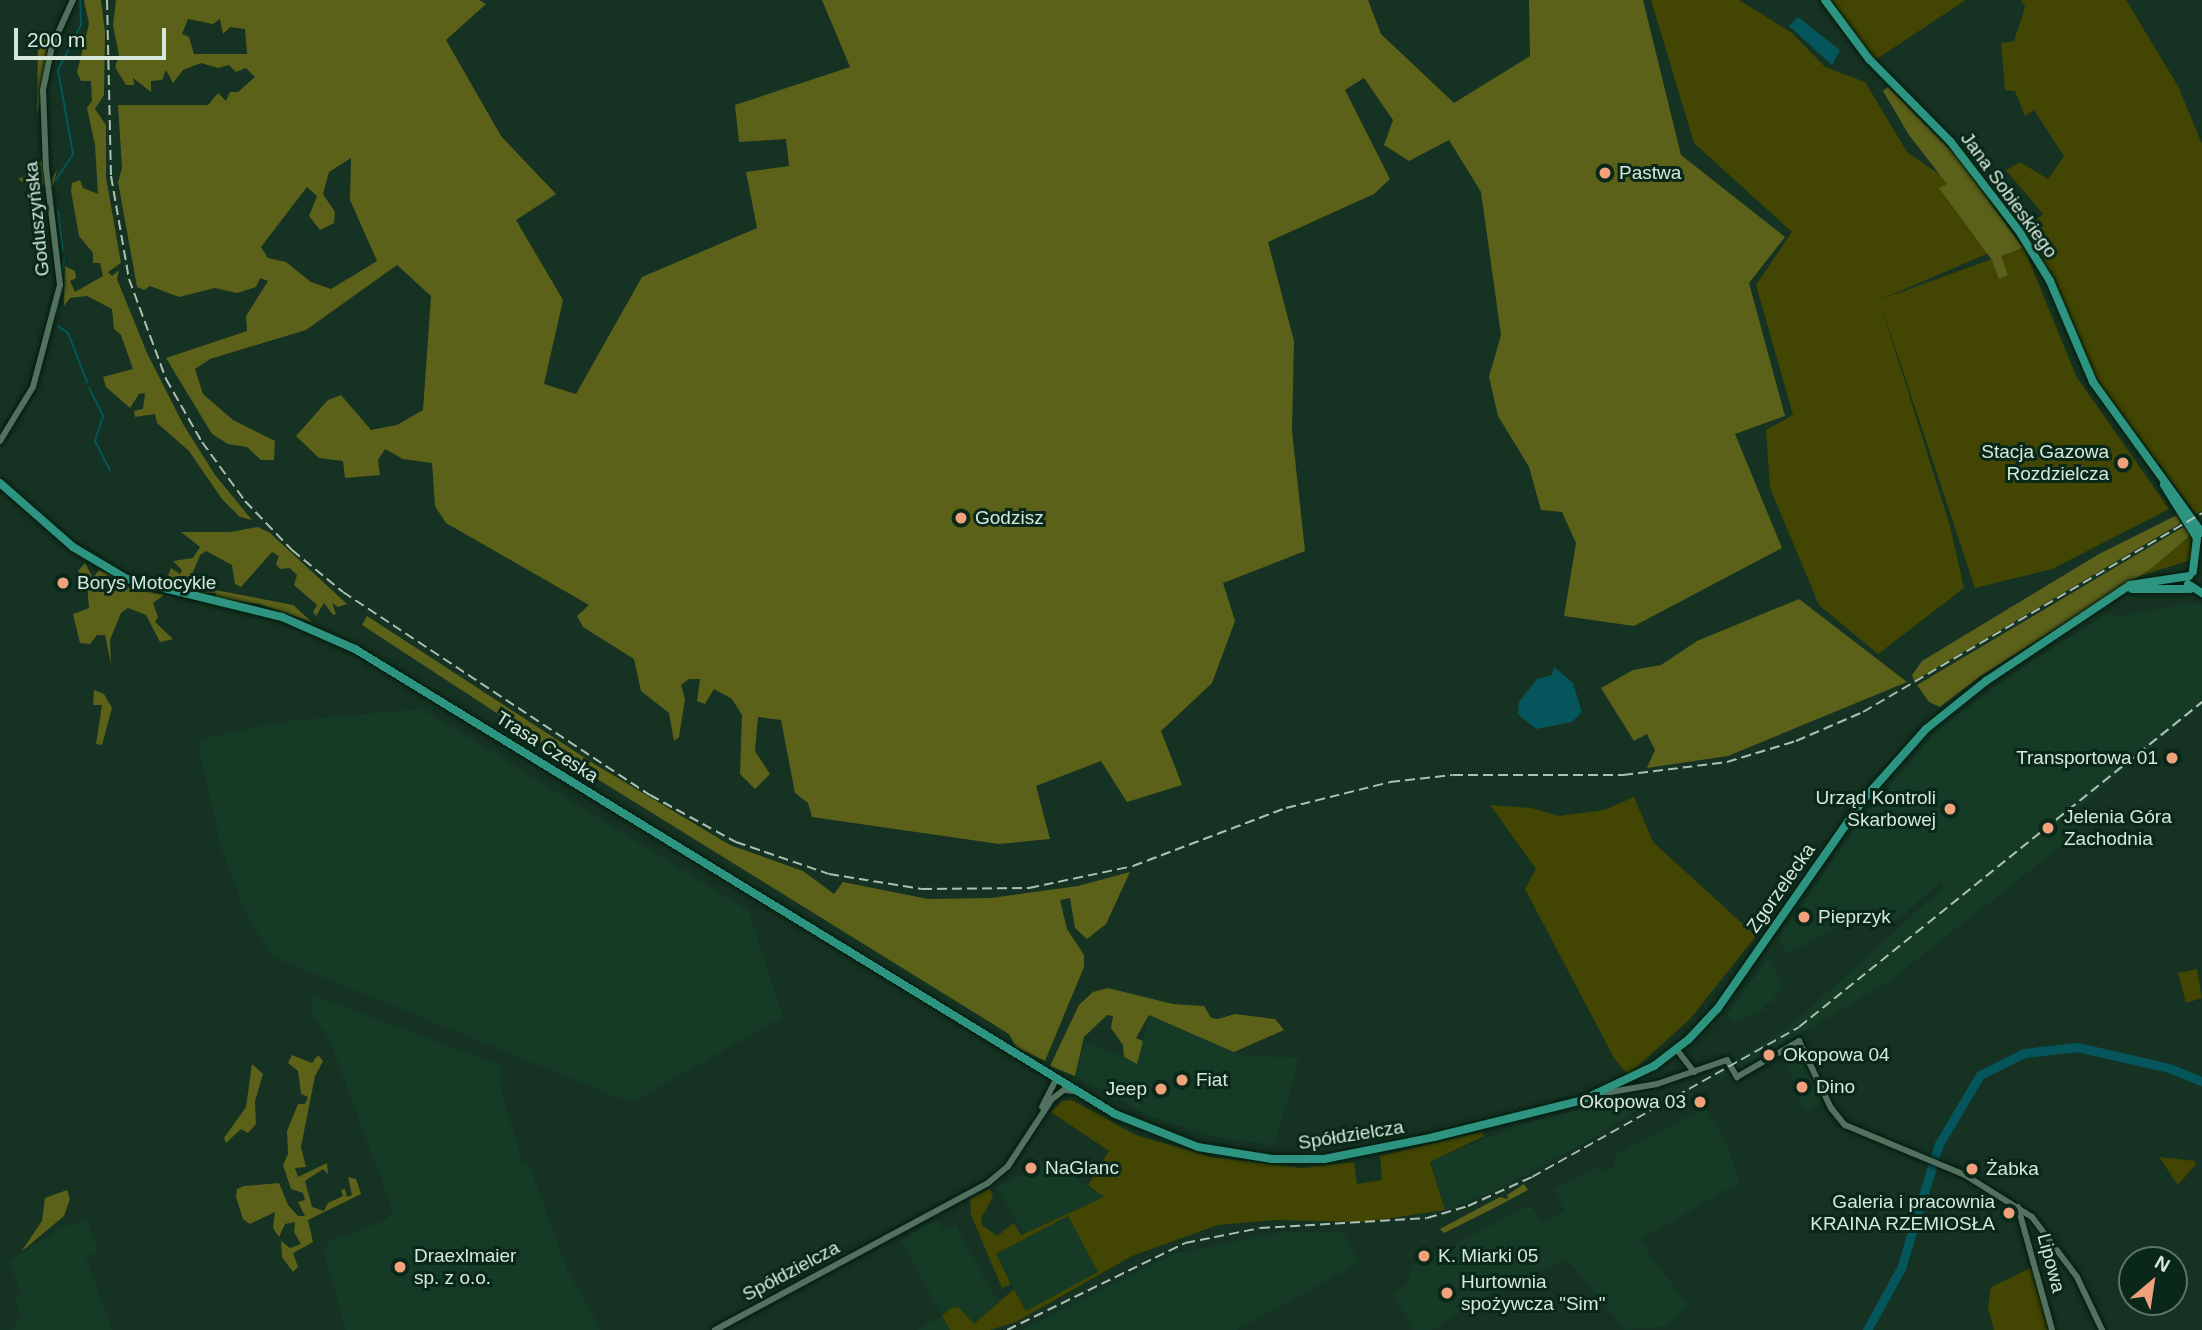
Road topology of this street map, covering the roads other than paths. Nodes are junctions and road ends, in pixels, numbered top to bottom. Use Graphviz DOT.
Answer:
graph roads {
  1 [pos="73,0"];
  2 [pos="1825,0"];
  3 [pos="8,429"];
  4 [pos="0,435"];
  5 [pos="0,442"];
  6 [pos="2155,467"];
  7 [pos="1,486"];
  8 [pos="2202,533"];
  9 [pos="2195,573"];
  10 [pos="2190,589"];
  11 [pos="2202,593"];
  12 [pos="2120,594"];
  13 [pos="1677,1050"];
  14 [pos="1694,1072"];
  15 [pos="1056,1080"];
  16 [pos="1074,1091"];
  17 [pos="1600,1094"];
  18 [pos="1052,1099"];
  19 [pos="1041,1112"];
  20 [pos="2017,1205"];
  21 [pos="715,1330"];
  22 [pos="2052,1330"];
  23 [pos="2102,1330"];
  1 -- 3 [label="street, Goduszyńska"];
  2 -- 6 [label="main road, Jana Sobieskiego"];
  3 -- 4 [label="street, Goduszyńska"];
  3 -- 5 [label="street, Goduszyńska"];
  6 -- 8 [label="main road, Jana Sobieskiego"];
  6 -- 9 [label="main road, Jana Sobieskiego"];
  7 -- 15 [label="main road, Trasa Czeska"];
  9 -- 10 [label="main road, Jana Sobieskiego"];
  9 -- 12 [label="main road, Zgorzelecka"];
  10 -- 11 [label="main road, Zgorzelecka"];
  10 -- 12 [label="main road, Zgorzelecka"];
  12 -- 13 [label="main road, Zgorzelecka"];
  13 -- 14 [label="street"];
  13 -- 17 [label="main road, Zgorzelecka"];
  14 -- 17 [label="street"];
  14 -- 20 [label="street"];
  15 -- 16 [label="main road, Spółdzielcza"];
  15 -- 18 [label="street, Spółdzielcza"];
  15 -- 19 [label="street, Spółdzielcza"];
  16 -- 17 [label="main road, Spółdzielcza"];
  16 -- 18 [label="street, Spółdzielcza"];
  18 -- 19 [label="street, Spółdzielcza"];
  19 -- 21 [label="street, Spółdzielcza"];
  20 -- 22 [label="street, Lipowa"];
  20 -- 23 [label="street"];
}
